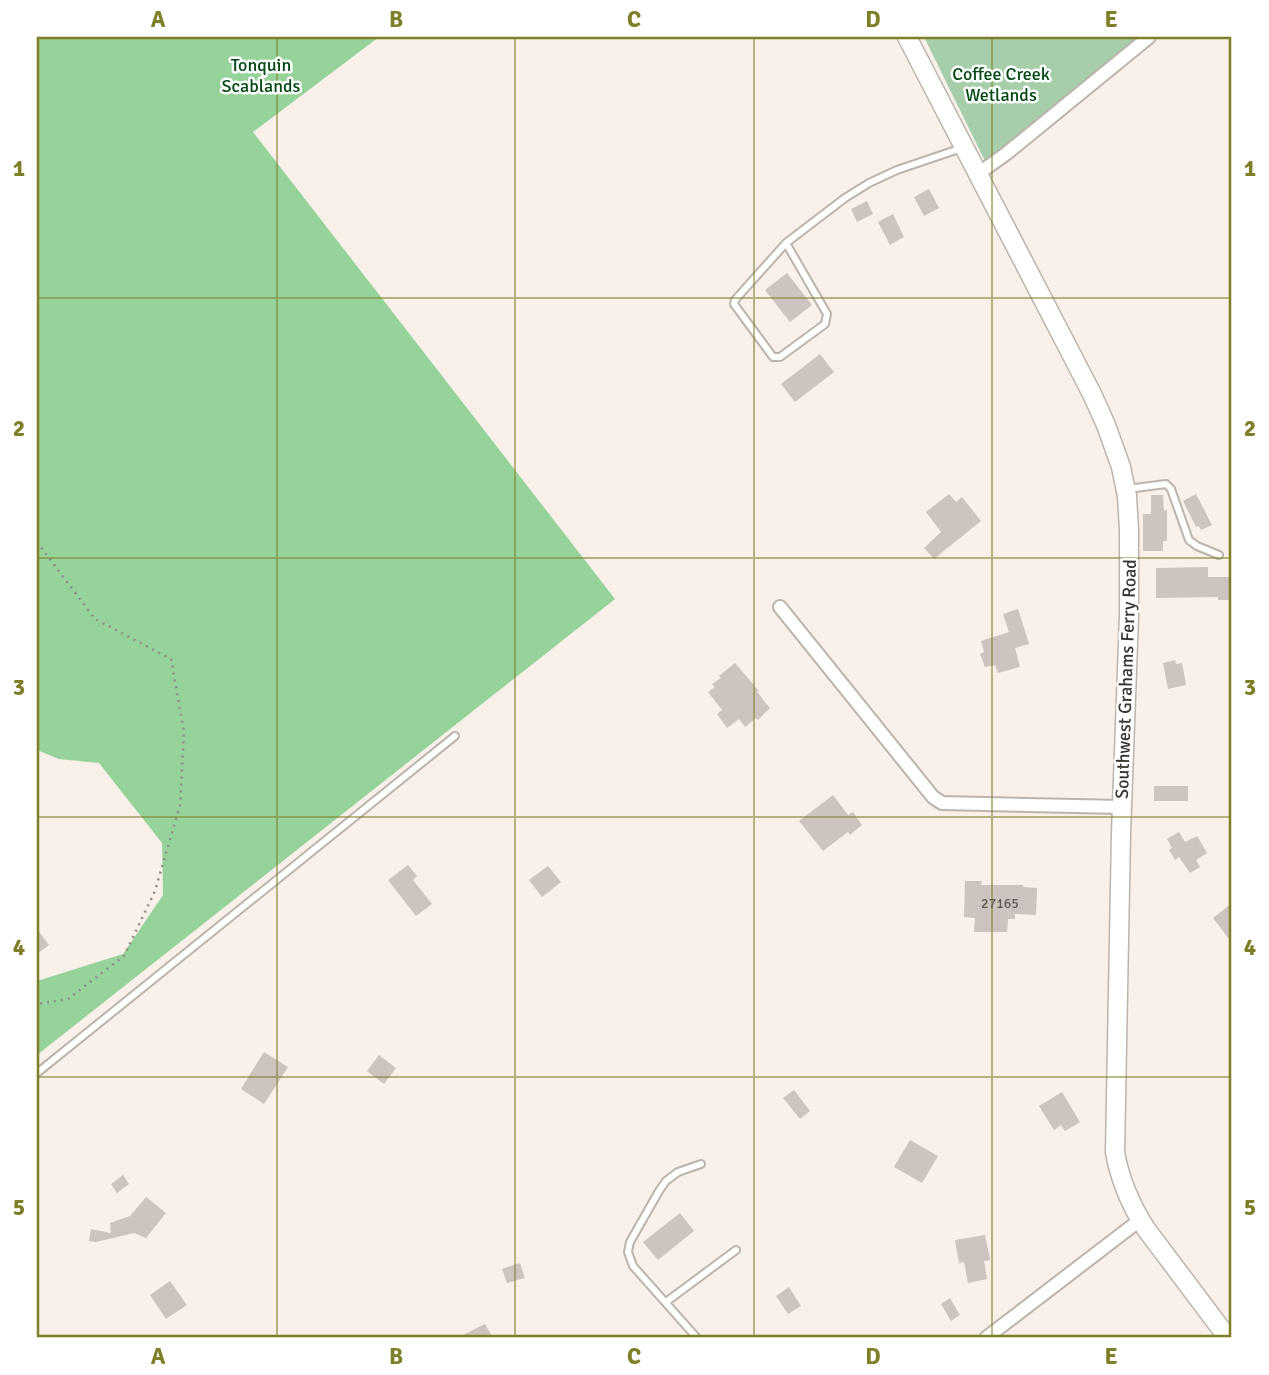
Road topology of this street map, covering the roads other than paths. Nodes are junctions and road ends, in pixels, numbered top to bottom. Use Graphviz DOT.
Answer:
graph roads {
  1 [pos="907,37"];
  2 [pos="1149,37"];
  3 [pos="964,147"];
  4 [pos="978,174"];
  5 [pos="786,243"];
  6 [pos="1125,489"];
  7 [pos="1220,555"];
  8 [pos="780,607"];
  9 [pos="455,736"];
  10 [pos="1122,807"];
  11 [pos="37,1073"];
  12 [pos="701,1164"];
  13 [pos="1140,1220"];
  14 [pos="736,1250"];
  15 [pos="666,1302"];
  16 [pos="991,1337"];
  17 [pos="697,1338"];
  18 [pos="1227,1338"];
  1 -- 3 [label="main road, Southwest Grahams Ferry Road"];
  2 -- 4 [label="street"];
  3 -- 4 [label="main road, Southwest Grahams Ferry Road"];
  3 -- 5 [label="lane"];
  4 -- 6 [label="main road, Southwest Grahams Ferry Road"];
  5 -- 5 [label="lane"];
  6 -- 7 [label="lane"];
  6 -- 10 [label="main road, Southwest Grahams Ferry Road"];
  8 -- 10 [label="street"];
  9 -- 11 [label="lane"];
  10 -- 13 [label="main road, Southwest Grahams Ferry Road"];
  12 -- 15 [label="lane"];
  13 -- 16 [label="street"];
  13 -- 18 [label="main road, Southwest Grahams Ferry Road"];
  14 -- 15 [label="lane"];
  15 -- 17 [label="lane"];
}
